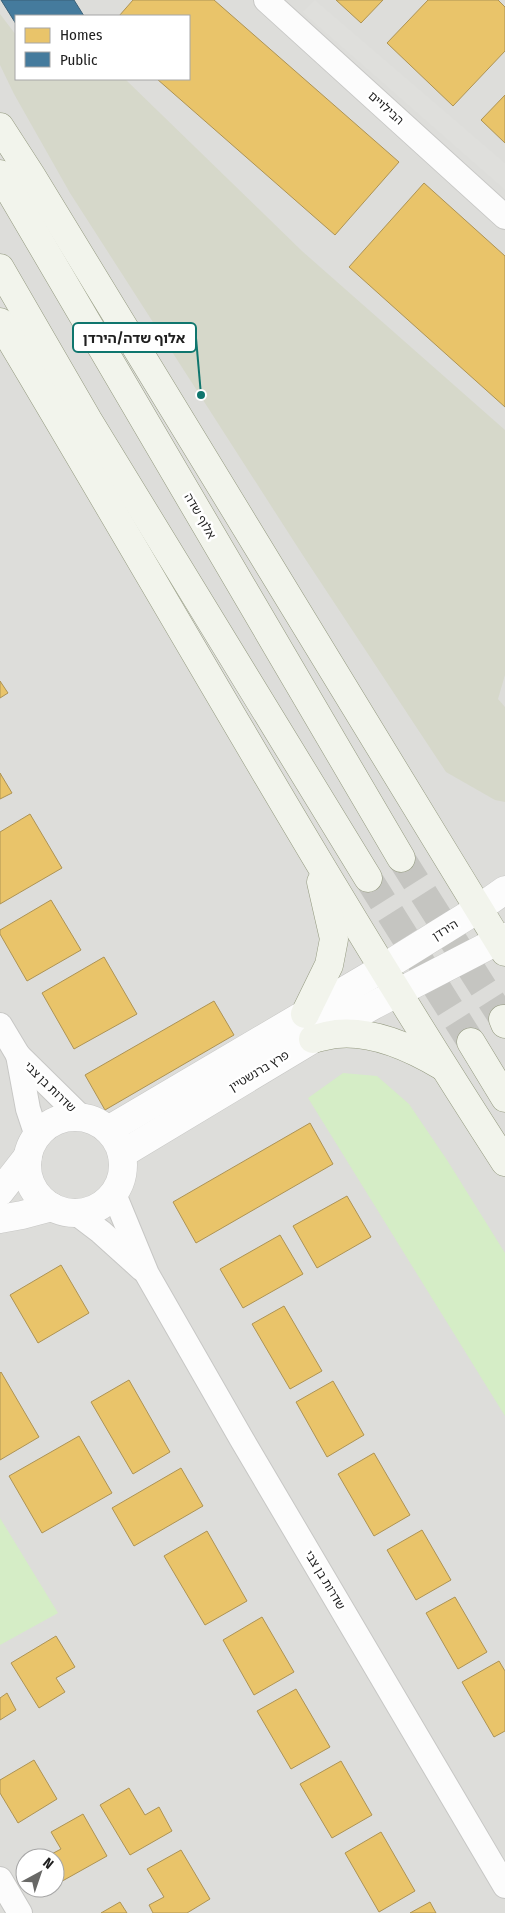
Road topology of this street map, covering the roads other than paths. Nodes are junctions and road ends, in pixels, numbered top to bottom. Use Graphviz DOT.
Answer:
graph roads {
  1 [pos="266,0"];
  2 [pos="0,127"];
  3 [pos="0,174"];
  4 [pos="505,216"];
  5 [pos="0,268"];
  6 [pos="0,322"];
  7 [pos="310,847"];
  8 [pos="401,858"];
  9 [pos="368,878"];
  10 [pos="505,890"];
  11 [pos="478,910"];
  12 [pos="503,943"];
  13 [pos="383,968"];
  14 [pos="398,993"];
  15 [pos="0,1025"];
  16 [pos="309,1026"];
  17 [pos="471,1042"];
  18 [pos="18,1056"];
  19 [pos="443,1066"];
  20 [pos="505,1098"];
  21 [pos="82,1118"];
  22 [pos="108,1130"];
  23 [pos="33,1146"];
  24 [pos="122,1154"];
  25 [pos="505,1162"];
  26 [pos="0,1192"];
  27 [pos="114,1194"];
  28 [pos="64,1210"];
  29 [pos="0,1219"];
  30 [pos="147,1274"];
  31 [pos="0,1879"];
  32 [pos="505,1886"];
  33 [pos="20,1913"];
  1 -- 4 [label="street, הבילויים"];
  2 -- 11 [label="main road"];
  3 -- 8 [label="main road, אלוף שדה"];
  5 -- 9 [label="main road"];
  6 -- 7 [label="main road"];
  7 -- 13 [label="main road"];
  7 -- 16 [label="main road"];
  10 -- 11 [label="street, הירדן"];
  11 -- 12 [label="main road"];
  11 -- 13 [label="street, הירדן"];
  12 -- 14 [label="street"];
  13 -- 14 [label="main road"];
  13 -- 16 [label="street, פרץ ברנשטיין"];
  14 -- 16 [label="street, פרץ ברנשטיין"];
  14 -- 19 [label="main road"];
  15 -- 18 [label="street, שדרות בן צבי"];
  16 -- 19 [label="main road"];
  16 -- 22 [label="street, פרץ ברנשטיין"];
  16 -- 24 [label="street, פרץ ברנשטיין"];
  17 -- 20 [label="main road"];
  18 -- 21 [label="street, שדרות בן צבי"];
  18 -- 23 [label="street, שדרות בן צבי"];
  19 -- 25 [label="main road"];
  21 -- 22 [label="street"];
  21 -- 23 [label="street"];
  22 -- 24 [label="street"];
  23 -- 26 [label="street"];
  23 -- 28 [label="street"];
  24 -- 27 [label="street"];
  27 -- 28 [label="street"];
  27 -- 30 [label="street, שדרות בן צבי"];
  28 -- 29 [label="street"];
  28 -- 30 [label="street, שדרות בן צבי"];
  30 -- 32 [label="street, שדרות בן צבי"];
  31 -- 33 [label="street"];
}
